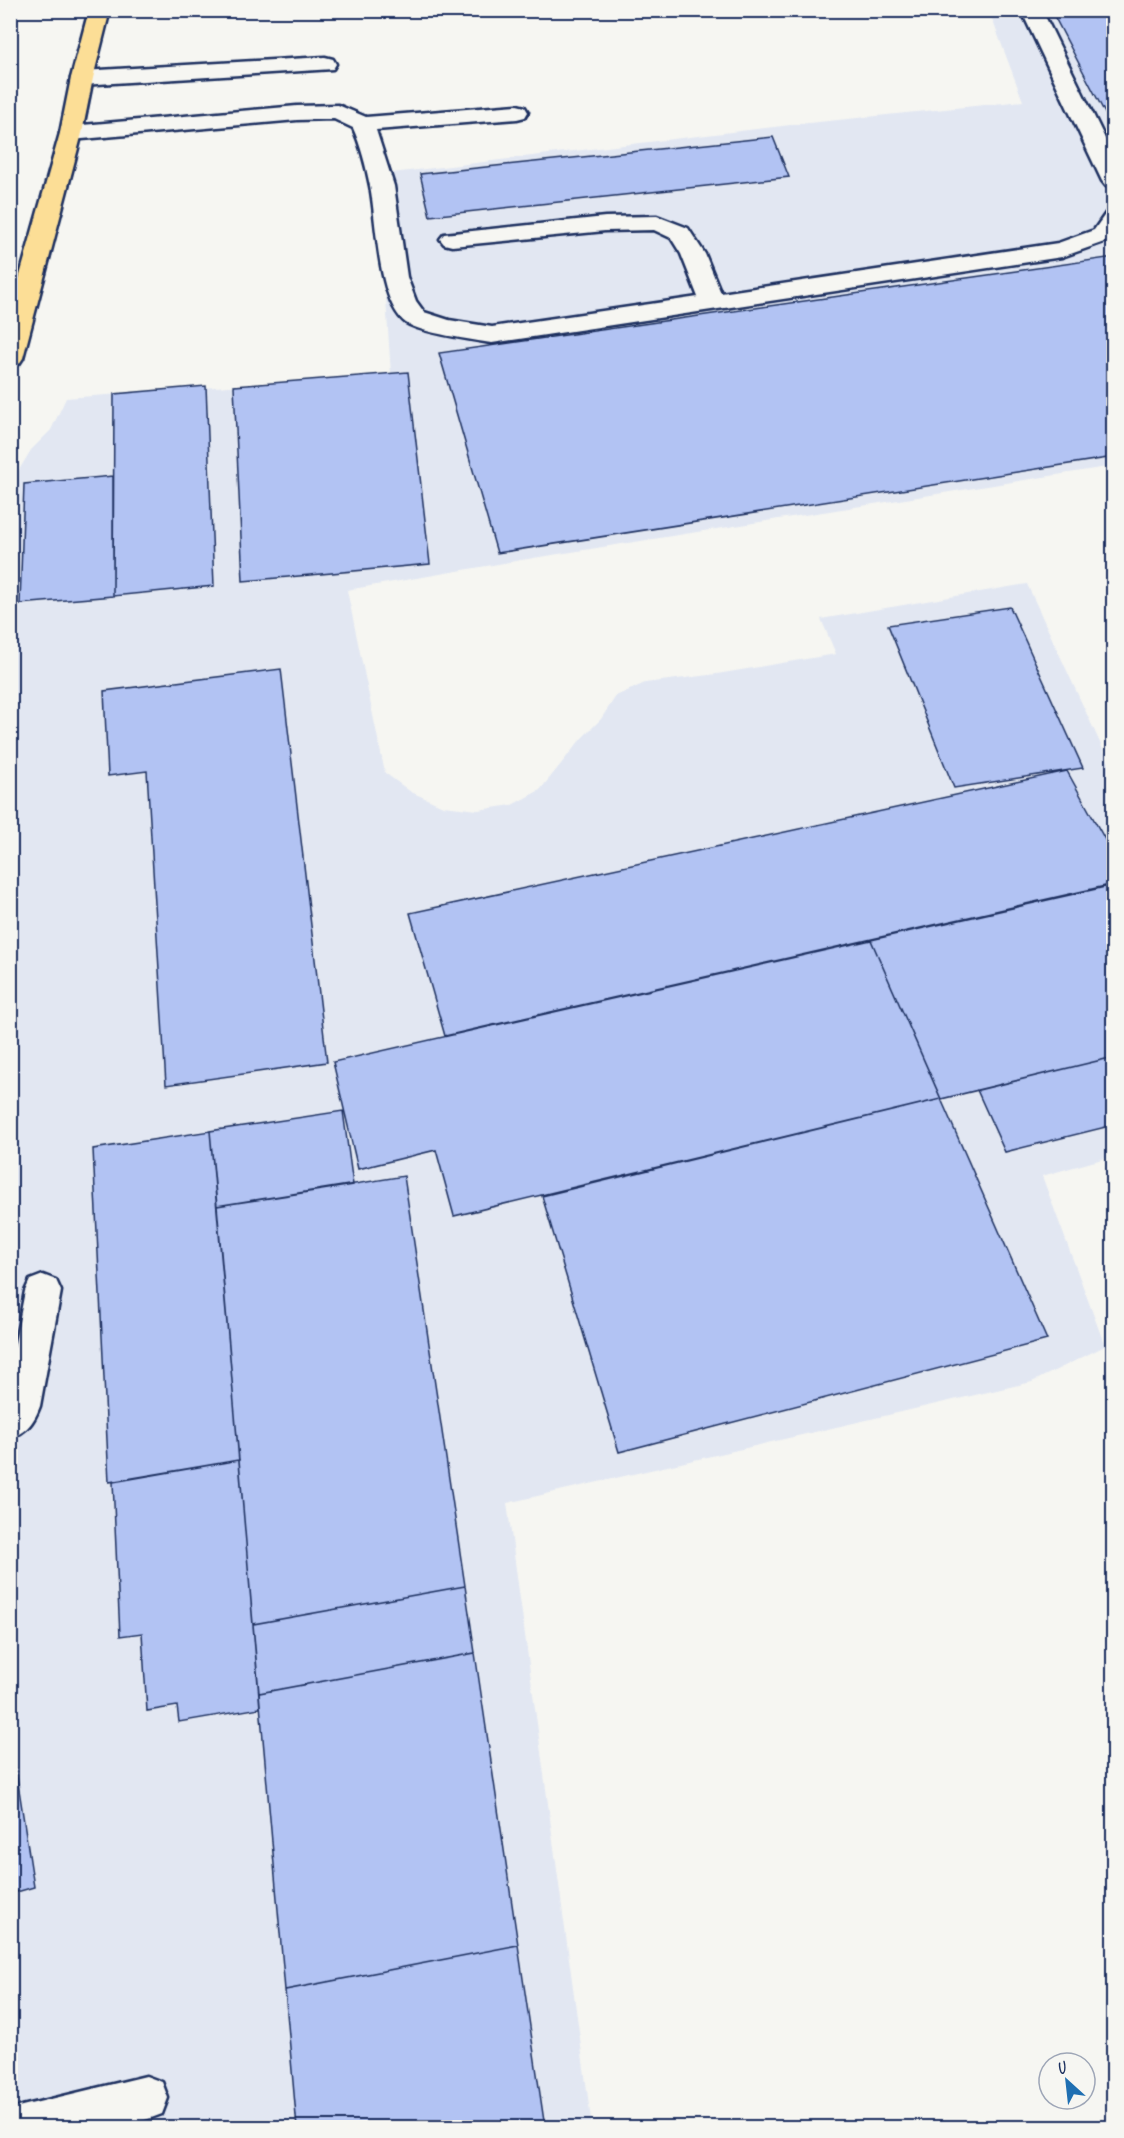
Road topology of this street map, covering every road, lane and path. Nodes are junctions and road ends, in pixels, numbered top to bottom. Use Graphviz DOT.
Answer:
graph roads {
  1 [pos="100,10"];
  2 [pos="1031,10"];
  3 [pos="325,64"];
  4 [pos="82,78"];
  5 [pos="518,112"];
  6 [pos="363,124"];
  7 [pos="71,133"];
  8 [pos="1113,181"];
  9 [pos="1113,218"];
  10 [pos="452,239"];
  11 [pos="712,302"];
  12 [pos="10,358"];
  13 [pos="44,1291"];
  14 [pos="10,1421"];
  15 [pos="146,2098"];
  16 [pos="22,2127"];
  1 -- 4 [label="main road"];
  2 -- 8 [label="street"];
  3 -- 4 [label="street"];
  4 -- 7 [label="main road"];
  5 -- 6 [label="street"];
  6 -- 7 [label="street"];
  6 -- 11 [label="street"];
  7 -- 12 [label="main road"];
  9 -- 11 [label="street"];
  10 -- 11 [label="street"];
  13 -- 14 [label="street"];
  15 -- 16 [label="street"];
}
